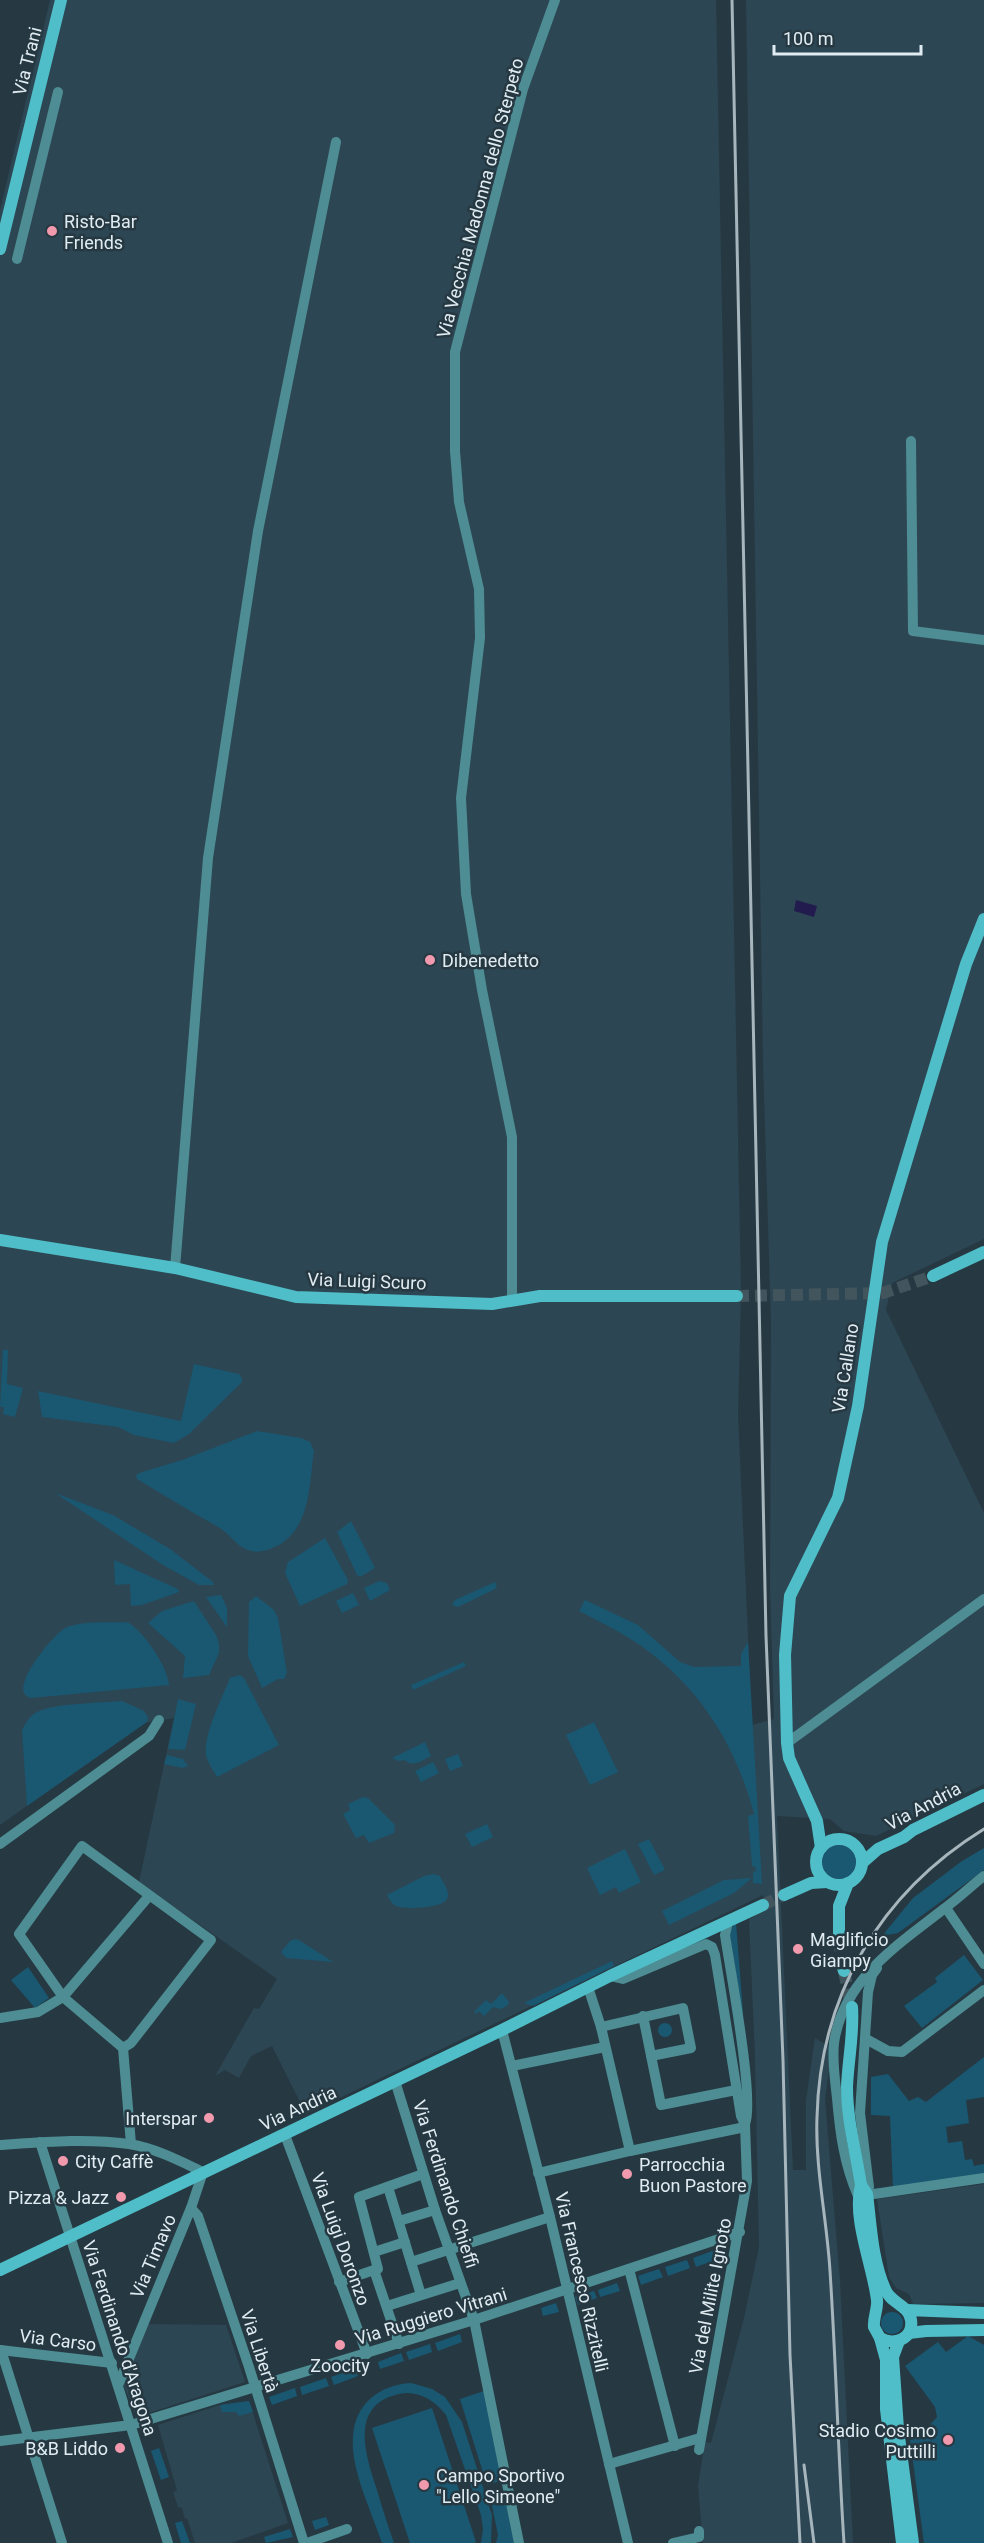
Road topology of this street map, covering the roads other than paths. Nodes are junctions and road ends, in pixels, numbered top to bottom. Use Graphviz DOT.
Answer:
graph roads {
  1 [pos="61,0"];
  2 [pos="555,0"];
  3 [pos="58,92"];
  4 [pos="29,130"];
  5 [pos="48,133"];
  6 [pos="336,142"];
  7 [pos="8,216"];
  8 [pos="27,218"];
  9 [pos="0,249"];
  10 [pos="17,260"];
  11 [pos="910,441"];
  12 [pos="984,640"];
  13 [pos="984,919"];
  14 [pos="0,1239"];
  15 [pos="984,1252"];
  16 [pos="175,1268"];
  17 [pos="933,1276"];
  18 [pos="737,1296"];
  19 [pos="512,1300"];
  20 [pos="984,1599"];
  21 [pos="159,1720"];
  22 [pos="787,1743"];
  23 [pos="984,1795"];
  24 [pos="817,1821"];
  25 [pos="842,1839"];
  26 [pos="0,1844"];
  27 [pos="821,1848"];
  28 [pos="858,1849"];
  29 [pos="878,1849"];
  30 [pos="862,1863"];
  31 [pos="816,1866"];
  32 [pos="984,1876"];
  33 [pos="830,1883"];
  34 [pos="848,1883"];
  35 [pos="798,1887"];
  36 [pos="784,1895"];
  37 [pos="149,1896"];
  38 [pos="763,1905"];
  39 [pos="839,1906"];
  40 [pos="946,1908"];
  41 [pos="728,1922"];
  42 [pos="838,1939"];
  43 [pos="706,1944"];
  44 [pos="885,1955"];
  45 [pos="984,1964"];
  46 [pos="610,1976"];
  47 [pos="588,1987"];
  48 [pos="984,1990"];
  49 [pos="63,1997"];
  50 [pos="852,2007"];
  51 [pos="643,2016"];
  52 [pos="0,2018"];
  53 [pos="601,2027"];
  54 [pos="502,2030"];
  55 [pos="866,2039"];
  56 [pos="605,2047"];
  57 [pos="123,2048"];
  58 [pos="651,2056"];
  59 [pos="512,2066"];
  60 [pos="395,2081"];
  61 [pos="736,2090"];
  62 [pos="745,2126"];
  63 [pos="285,2135"];
  64 [pos="40,2142"];
  65 [pos="131,2144"];
  66 [pos="0,2145"];
  67 [pos="630,2151"];
  68 [pos="202,2172"];
  69 [pos="538,2173"];
  70 [pos="423,2174"];
  71 [pos="984,2178"];
  72 [pos="387,2187"];
  73 [pos="863,2192"];
  74 [pos="191,2208"];
  75 [pos="435,2210"];
  76 [pos="550,2217"];
  77 [pos="399,2221"];
  78 [pos="740,2232"];
  79 [pos="70,2238"];
  80 [pos="405,2242"];
  81 [pos="449,2251"];
  82 [pos="374,2252"];
  83 [pos="411,2262"];
  84 [pos="629,2269"];
  85 [pos="0,2270"];
  86 [pos="374,2270"];
  87 [pos="339,2282"];
  88 [pos="460,2283"];
  89 [pos="567,2290"];
  90 [pos="421,2295"];
  91 [pos="387,2306"];
  92 [pos="902,2307"];
  93 [pos="984,2313"];
  94 [pos="875,2314"];
  95 [pos="474,2320"];
  96 [pos="984,2330"];
  97 [pos="904,2337"];
  98 [pos="880,2338"];
  99 [pos="399,2344"];
  100 [pos="0,2350"];
  101 [pos="366,2354"];
  102 [pos="112,2363"];
  103 [pos="118,2384"];
  104 [pos="255,2387"];
  105 [pos="131,2425"];
  106 [pos="28,2438"];
  107 [pos="700,2438"];
  108 [pos="0,2441"];
  109 [pos="675,2446"];
  110 [pos="699,2450"];
  111 [pos="609,2464"];
  112 [pos="347,2529"];
  113 [pos="699,2531"];
  114 [pos="62,2543"];
  115 [pos="168,2543"];
  116 [pos="306,2543"];
  117 [pos="519,2543"];
  118 [pos="628,2543"];
  119 [pos="673,2543"];
  120 [pos="902,2543"];
  121 [pos="914,2543"];
  1 -- 4 [label="main road, Via Trani"];
  2 -- 19 [label="street, Via Vecchia Madonna dello Sterpeto"];
  3 -- 5 [label="street, Via Trani"];
  4 -- 5 [label="street"];
  4 -- 7 [label="main road, Via Trani"];
  5 -- 8 [label="street, Via Trani"];
  6 -- 16 [label="street"];
  7 -- 8 [label="street"];
  7 -- 9 [label="main road, Via Trani"];
  8 -- 10 [label="street, Via Trani"];
  11 -- 12 [label="street"];
  13 -- 22 [label="main road, Via Callano"];
  14 -- 16 [label="main road, Via Luigi Scuro"];
  15 -- 17 [label="main road"];
  16 -- 19 [label="main road, Via Luigi Scuro"];
  18 -- 19 [label="main road, Via Luigi Scuro"];
  20 -- 22 [label="street"];
  21 -- 26 [label="street"];
  22 -- 24 [label="main road, Via Callano"];
  23 -- 29 [label="main road, Via Andria"];
  24 -- 25 [label="main road"];
  24 -- 27 [label="main road, Via Callano"];
  25 -- 27 [label="main road"];
  25 -- 28 [label="main road"];
  27 -- 31 [label="main road"];
  28 -- 29 [label="main road, Via Andria"];
  28 -- 30 [label="main road"];
  29 -- 30 [label="main road, Via Andria"];
  30 -- 34 [label="main road"];
  31 -- 33 [label="main road"];
  31 -- 35 [label="main road"];
  32 -- 40 [label="street"];
  33 -- 34 [label="main road"];
  33 -- 35 [label="main road"];
  33 -- 39 [label="main road"];
  34 -- 39 [label="main road"];
  35 -- 36 [label="main road"];
  37 -- 49 [label="street"];
  37 -- 49 [label="street"];
  37 -- 57 [label="street"];
  38 -- 41 [label="main road, Via Andria"];
  39 -- 42 [label="main road"];
  40 -- 44 [label="street"];
  40 -- 45 [label="street"];
  41 -- 46 [label="main road, Via Andria"];
  41 -- 62 [label="street, Via del Milite Ignoto"];
  43 -- 46 [label="street, Via Andria"];
  43 -- 61 [label="street, Via del Milite Ignoto"];
  44 -- 55 [label="street"];
  44 -- 73 [label="street"];
  46 -- 47 [label="main road, Via Andria"];
  47 -- 53 [label="street"];
  47 -- 54 [label="main road, Via Andria"];
  48 -- 55 [label="street"];
  49 -- 52 [label="street"];
  49 -- 57 [label="street"];
  50 -- 73 [label="main road"];
  51 -- 53 [label="street"];
  51 -- 58 [label="street"];
  51 -- 58 [label="street"];
  53 -- 56 [label="street"];
  54 -- 59 [label="street, Via Francesco Rizzitelli"];
  54 -- 60 [label="main road, Via Andria"];
  55 -- 73 [label="street"];
  56 -- 59 [label="street"];
  56 -- 67 [label="street"];
  57 -- 65 [label="street"];
  58 -- 61 [label="street"];
  59 -- 69 [label="street, Via Francesco Rizzitelli"];
  60 -- 63 [label="main road, Via Andria"];
  60 -- 70 [label="street, Via Ferdinando Chieffi"];
  61 -- 62 [label="street, Via del Milite Ignoto"];
  62 -- 67 [label="street"];
  62 -- 78 [label="street, Via del Milite Ignoto"];
  63 -- 68 [label="main road, Via Andria"];
  63 -- 87 [label="street, Via Luigi Doronzo"];
  64 -- 65 [label="street"];
  64 -- 66 [label="street"];
  64 -- 79 [label="street, Via Ferdinando d'Aragona"];
  65 -- 68 [label="street"];
  67 -- 69 [label="street"];
  68 -- 74 [label="street"];
  68 -- 79 [label="main road, Via Andria"];
  69 -- 76 [label="street, Via Francesco Rizzitelli"];
  70 -- 72 [label="street"];
  70 -- 75 [label="street, Via Ferdinando Chieffi"];
  71 -- 73 [label="street"];
  72 -- 77 [label="street"];
  72 -- 82 [label="street"];
  73 -- 92 [label="main road"];
  73 -- 94 [label="main road"];
  74 -- 103 [label="street, Via Timavo"];
  74 -- 104 [label="street, Via Libertà"];
  75 -- 77 [label="street"];
  75 -- 81 [label="street, Via Ferdinando Chieffi"];
  76 -- 81 [label="street"];
  76 -- 89 [label="street, Via Francesco Rizzitelli"];
  77 -- 80 [label="street"];
  78 -- 84 [label="street, Via Ruggiero Vitrani"];
  78 -- 107 [label="street, Via del Milite Ignoto"];
  79 -- 85 [label="main road, Via Andria"];
  79 -- 102 [label="street, Via Ferdinando d'Aragona"];
  80 -- 82 [label="street"];
  80 -- 83 [label="street"];
  81 -- 83 [label="street"];
  81 -- 88 [label="street, Via Ferdinando Chieffi"];
  82 -- 86 [label="street"];
  83 -- 90 [label="street"];
  84 -- 89 [label="street, Via Ruggiero Vitrani"];
  84 -- 109 [label="street"];
  86 -- 87 [label="street"];
  86 -- 91 [label="street"];
  87 -- 101 [label="street, Via Luigi Doronzo"];
  88 -- 90 [label="street"];
  88 -- 95 [label="street, Via Ferdinando Chieffi"];
  89 -- 95 [label="street, Via Ruggiero Vitrani"];
  89 -- 111 [label="street, Via Francesco Rizzitelli"];
  90 -- 91 [label="street"];
  91 -- 99 [label="street"];
  92 -- 93 [label="main road"];
  92 -- 94 [label="main road"];
  92 -- 97 [label="main road"];
  94 -- 98 [label="main road"];
  95 -- 99 [label="street, Via Ruggiero Vitrani"];
  95 -- 117 [label="street, Via Ferdinando Chieffi"];
  96 -- 97 [label="main road"];
  97 -- 98 [label="main road"];
  97 -- 121 [label="main road"];
  98 -- 120 [label="main road"];
  99 -- 101 [label="street, Via Ruggiero Vitrani"];
  100 -- 102 [label="street, Via Carso"];
  100 -- 106 [label="street"];
  101 -- 104 [label="street, Via Ruggiero Vitrani"];
  102 -- 103 [label="street, Via Ferdinando d'Aragona"];
  103 -- 105 [label="street, Via Ferdinando d'Aragona"];
  104 -- 105 [label="street, Via Ruggiero Vitrani"];
  104 -- 116 [label="street, Via Libertà"];
  105 -- 106 [label="street, Via Ruggiero Vitrani"];
  105 -- 115 [label="street, Via Ferdinando d'Aragona"];
  106 -- 108 [label="street, Via Ruggiero Vitrani"];
  106 -- 114 [label="street"];
  107 -- 109 [label="street"];
  107 -- 110 [label="street, Via del Milite Ignoto"];
  109 -- 111 [label="street"];
  111 -- 118 [label="street, Via Francesco Rizzitelli"];
  112 -- 116 [label="street, Via Libertà"];
  113 -- 119 [label="street"];
}
